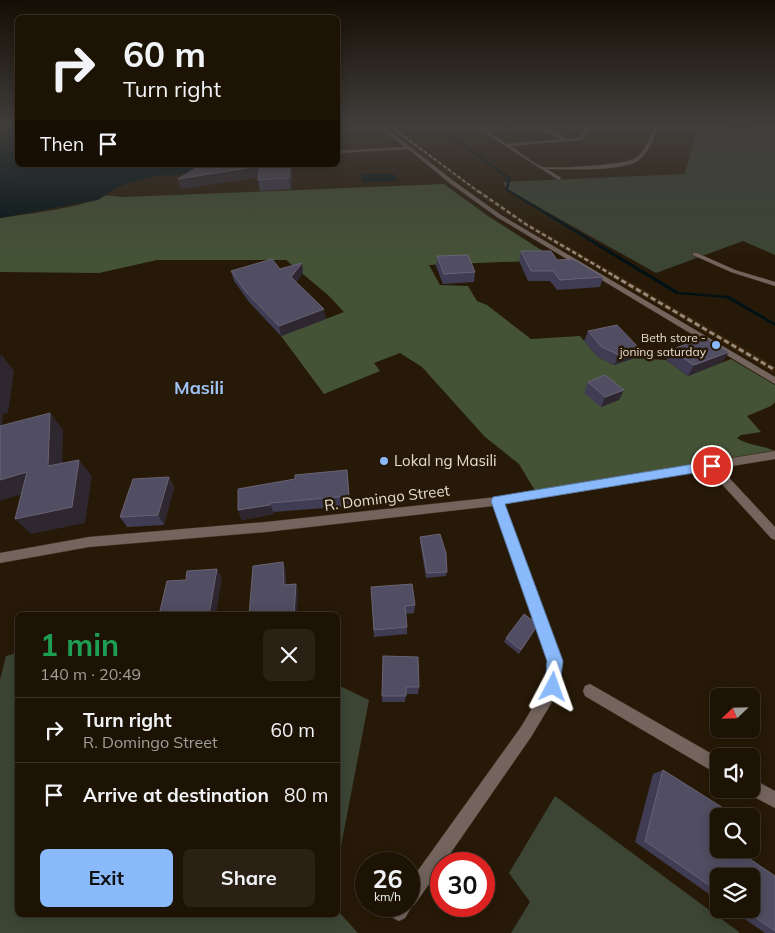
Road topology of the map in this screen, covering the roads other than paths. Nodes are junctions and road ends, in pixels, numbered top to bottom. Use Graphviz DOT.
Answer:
graph roads {
  1 [pos="436,170"];
  2 [pos="545,170"];
  3 [pos="559,179"];
  4 [pos="695,254"];
  5 [pos="775,284"];
  6 [pos="775,381"];
  7 [pos="775,455"];
  8 [pos="712,466"];
  9 [pos="497,501"];
  10 [pos="775,535"];
  11 [pos="0,558"];
  12 [pos="590,691"];
  13 [pos="710,762"];
  14 [pos="760,791"];
  15 [pos="775,800"];
  16 [pos="420,882"];
  1 -- 6 [label="street"];
  2 -- 3 [label="street"];
  4 -- 5 [label="street"];
  7 -- 8 [label="street, R. Domingo Street"];
  8 -- 9 [label="street, R. Domingo Street"];
  8 -- 10 [label="street"];
  9 -- 11 [label="street, R. Domingo Street"];
  9 -- 16 [label="street"];
  12 -- 13 [label="street"];
  14 -- 15 [label="street"];
}
